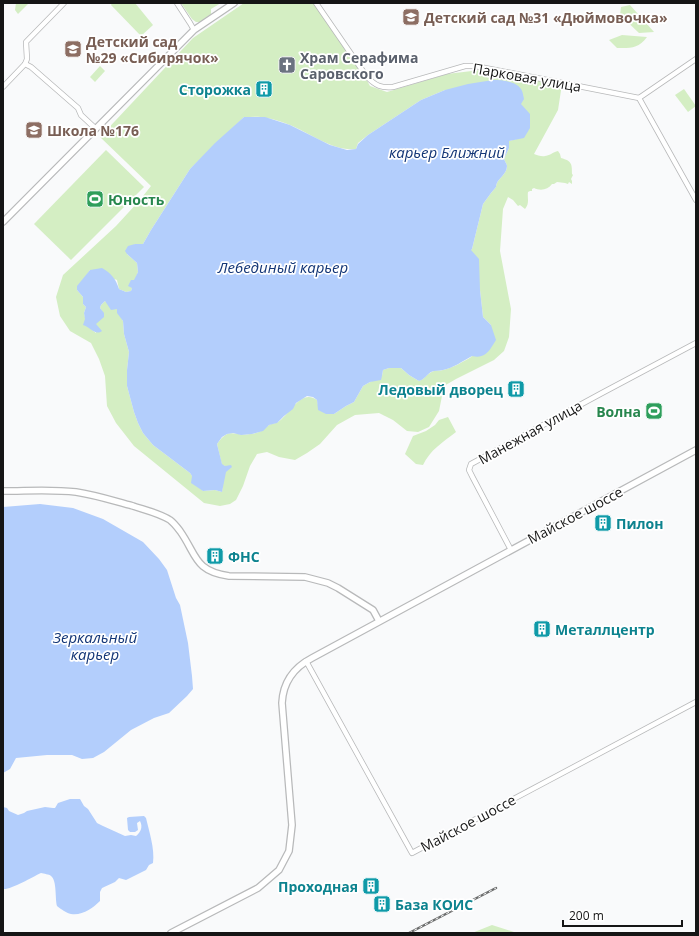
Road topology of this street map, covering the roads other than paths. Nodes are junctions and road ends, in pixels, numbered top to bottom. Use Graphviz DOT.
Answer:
graph roads {
  1 [pos="64,3"];
  2 [pos="177,3"];
  3 [pos="234,3"];
  4 [pos="316,3"];
  5 [pos="194,30"];
  6 [pos="696,59"];
  7 [pos="25,64"];
  8 [pos="3,87"];
  9 [pos="639,98"];
  10 [pos="96,129"];
  11 [pos="696,200"];
  12 [pos="3,222"];
  13 [pos="696,344"];
  14 [pos="696,450"];
  15 [pos="3,491"];
  16 [pos="510,550"];
  17 [pos="379,621"];
  18 [pos="306,661"];
  19 [pos="696,702"];
  20 [pos="170,933"];
  1 -- 7 [label="street"];
  2 -- 5 [label="street"];
  3 -- 5 [label="street"];
  4 -- 9 [label="street, Парковая улица"];
  5 -- 10 [label="street"];
  6 -- 9 [label="street"];
  7 -- 8 [label="street"];
  7 -- 10 [label="street"];
  9 -- 11 [label="street"];
  10 -- 12 [label="street"];
  13 -- 16 [label="street, Манежная улица"];
  14 -- 16 [label="street, Майское шоссе"];
  15 -- 17 [label="street"];
  16 -- 17 [label="street, Майское шоссе"];
  17 -- 18 [label="street, Майское шоссе"];
  18 -- 19 [label="street, Майское шоссе"];
  18 -- 20 [label="street, Майское шоссе"];
}
